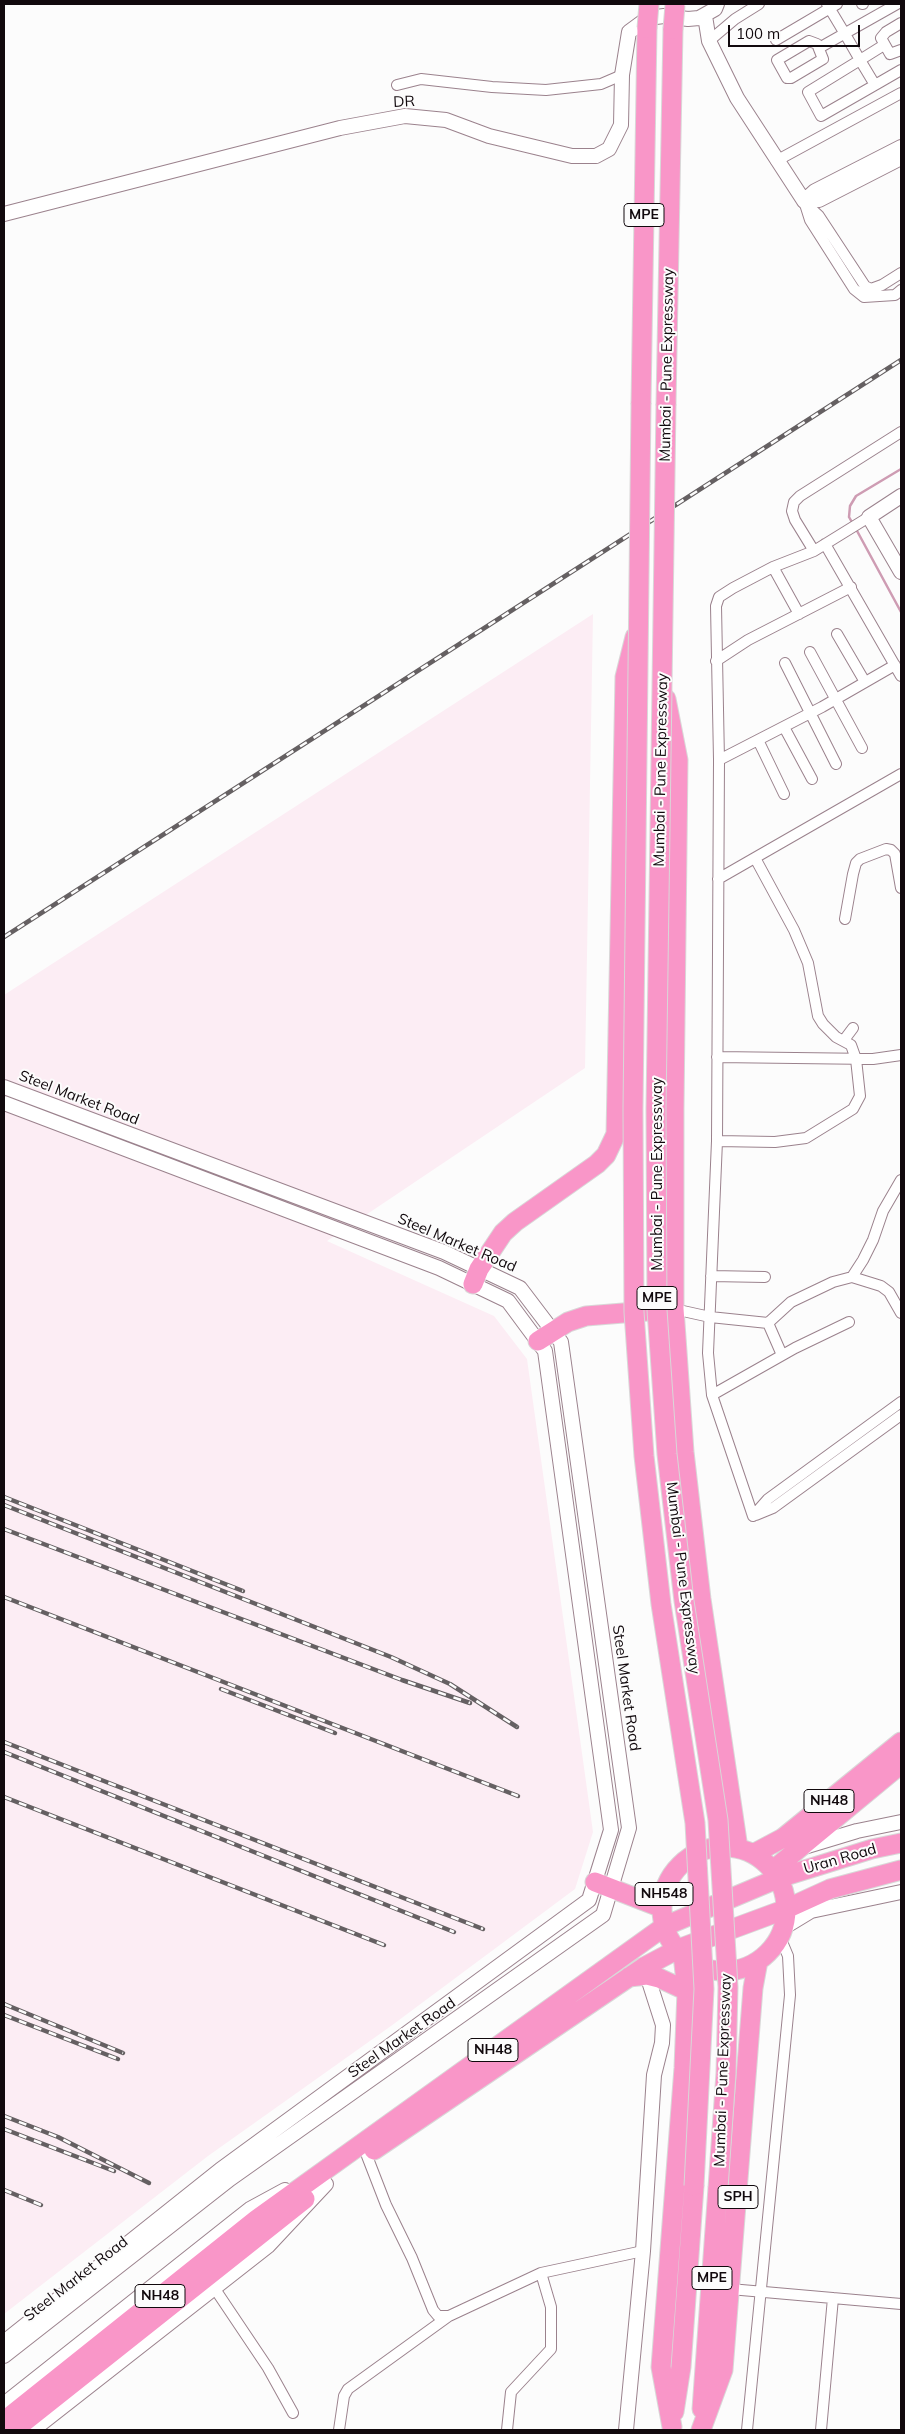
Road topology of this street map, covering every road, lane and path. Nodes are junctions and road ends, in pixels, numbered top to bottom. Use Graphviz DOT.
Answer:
graph roads {
  1 [pos="649,4"];
  2 [pos="675,4"];
  3 [pos="717,4"];
  4 [pos="759,4"];
  5 [pos="897,4"];
  6 [pos="831,5"];
  7 [pos="901,12"];
  8 [pos="705,16"];
  9 [pos="901,23"];
  10 [pos="844,34"];
  11 [pos="776,40"];
  12 [pos="709,41"];
  13 [pos="884,46"];
  14 [pos="819,48"];
  15 [pos="901,50"];
  16 [pos="860,60"];
  17 [pos="901,70"];
  18 [pos="622,75"];
  19 [pos="397,85"];
  20 [pos="875,85"];
  21 [pos="901,93"];
  22 [pos="901,146"];
  23 [pos="901,158"];
  24 [pos="776,161"];
  25 [pos="804,201"];
  26 [pos="4,214"];
  27 [pos="901,273"];
  28 [pos="901,290"];
  29 [pos="901,432"];
  30 [pos="901,496"];
  31 [pos="863,520"];
  32 [pos="824,544"];
  33 [pos="814,551"];
  34 [pos="773,568"];
  35 [pos="901,572"];
  36 [pos="851,587"];
  37 [pos="799,614"];
  38 [pos="639,622"];
  39 [pos="837,634"];
  40 [pos="810,652"];
  41 [pos="716,661"];
  42 [pos="785,663"];
  43 [pos="895,665"];
  44 [pos="901,676"];
  45 [pos="662,678"];
  46 [pos="865,682"];
  47 [pos="836,699"];
  48 [pos="810,713"];
  49 [pos="784,727"];
  50 [pos="758,740"];
  51 [pos="862,748"];
  52 [pos="719,760"];
  53 [pos="836,764"];
  54 [pos="900,777"];
  55 [pos="812,779"];
  56 [pos="784,794"];
  57 [pos="755,858"];
  58 [pos="718,879"];
  59 [pos="901,888"];
  60 [pos="845,919"];
  61 [pos="854,1028"];
  62 [pos="844,1040"];
  63 [pos="901,1055"];
  64 [pos="717,1057"];
  65 [pos="856,1058"];
  66 [pos="4,1087"];
  67 [pos="4,1102"];
  68 [pos="717,1141"];
  69 [pos="901,1180"];
  70 [pos="476,1276"];
  71 [pos="711,1276"];
  72 [pos="765,1276"];
  73 [pos="852,1277"];
  74 [pos="674,1309"];
  75 [pos="901,1313"];
  76 [pos="710,1317"];
  77 [pos="849,1322"];
  78 [pos="768,1323"];
  79 [pos="545,1336"];
  80 [pos="782,1355"];
  81 [pos="712,1395"];
  82 [pos="901,1402"];
  83 [pos="901,1415"];
  84 [pos="753,1516"];
  85 [pos="901,1742"];
  86 [pos="901,1764"];
  87 [pos="901,1822"];
  88 [pos="901,1843"];
  89 [pos="801,1848"];
  90 [pos="746,1851"];
  91 [pos="901,1870"];
  92 [pos="776,1874"];
  93 [pos="603,1885"];
  94 [pos="901,1892"];
  95 [pos="786,1909"];
  96 [pos="664,1917"];
  97 [pos="781,1933"];
  98 [pos="680,1952"];
  99 [pos="758,1961"];
  100 [pos="638,1976"];
  101 [pos="687,1991"];
  102 [pos="367,2156"];
  103 [pos="323,2179"];
  104 [pos="643,2251"];
  105 [pos="541,2273"];
  106 [pos="215,2289"];
  107 [pos="730,2289"];
  108 [pos="760,2292"];
  109 [pos="833,2298"];
  110 [pos="901,2304"];
  111 [pos="449,2316"];
  112 [pos="4,2342"];
  113 [pos="4,2356"];
  114 [pos="4,2404"];
  115 [pos="292,2413"];
  116 [pos="4,2421"];
  117 [pos="672,2429"];
  118 [pos="14,2430"];
  119 [pos="33,2430"];
  120 [pos="339,2430"];
  121 [pos="507,2430"];
  122 [pos="626,2430"];
  123 [pos="701,2430"];
  124 [pos="747,2430"];
  125 [pos="821,2430"];
  1 -- 38 [label="highway, Mumbai - Pune Expressway / MPE, bridge"];
  2 -- 45 [label="highway, Mumbai - Pune Expressway / MPE, bridge"];
  3 -- 8 [label="street"];
  4 -- 12 [label="street"];
  5 -- 7 [label="street"];
  5 -- 10 [label="street"];
  6 -- 10 [label="street"];
  6 -- 11 [label="street"];
  8 -- 12 [label="street"];
  8 -- 18 [label="street, DR"];
  9 -- 13 [label="street"];
  10 -- 14 [label="street"];
  10 -- 16 [label="street"];
  12 -- 24 [label="street"];
  13 -- 15 [label="street"];
  13 -- 16 [label="street"];
  16 -- 20 [label="street"];
  16 -- 20 [label="street"];
  17 -- 20 [label="street"];
  18 -- 19 [label="street"];
  18 -- 26 [label="street, DR"];
  21 -- 24 [label="street"];
  22 -- 25 [label="street"];
  23 -- 25 [label="street"];
  24 -- 25 [label="street"];
  25 -- 27 [label="street"];
  25 -- 28 [label="street"];
  29 -- 33 [label="street"];
  30 -- 31 [label="street"];
  31 -- 32 [label="street"];
  31 -- 35 [label="street"];
  32 -- 33 [label="street"];
  32 -- 36 [label="street"];
  33 -- 34 [label="street"];
  34 -- 37 [label="street"];
  34 -- 41 [label="street"];
  36 -- 37 [label="street"];
  36 -- 43 [label="street"];
  37 -- 41 [label="street"];
  38 -- 70 [label="highway, bridge"];
  38 -- 117 [label="highway, Mumbai - Pune Expressway / MPE, bridge"];
  39 -- 46 [label="street"];
  40 -- 47 [label="street"];
  41 -- 52 [label="street"];
  42 -- 48 [label="street"];
  43 -- 44 [label="street"];
  43 -- 46 [label="street"];
  45 -- 74 [label="highway, bridge"];
  45 -- 123 [label="highway, Mumbai - Pune Expressway / MPE, bridge"];
  46 -- 47 [label="street"];
  47 -- 48 [label="street"];
  47 -- 51 [label="street"];
  48 -- 49 [label="street"];
  48 -- 53 [label="street"];
  49 -- 50 [label="street"];
  49 -- 55 [label="street"];
  50 -- 52 [label="street"];
  50 -- 56 [label="street"];
  52 -- 58 [label="street"];
  54 -- 57 [label="street"];
  57 -- 58 [label="street"];
  57 -- 62 [label="street"];
  58 -- 64 [label="street"];
  59 -- 60 [label="street"];
  61 -- 62 [label="street"];
  62 -- 65 [label="street"];
  63 -- 65 [label="street"];
  64 -- 65 [label="street"];
  64 -- 68 [label="street"];
  65 -- 68 [label="street"];
  66 -- 70 [label="street, Steel Market Road"];
  67 -- 70 [label="street, Steel Market Road"];
  68 -- 71 [label="street"];
  69 -- 73 [label="street"];
  70 -- 79 [label="street, Steel Market Road"];
  71 -- 72 [label="street"];
  71 -- 76 [label="street"];
  73 -- 75 [label="street"];
  73 -- 78 [label="street"];
  74 -- 76 [label="street"];
  74 -- 79 [label="highway"];
  74 -- 90 [label="highway"];
  76 -- 78 [label="street"];
  76 -- 81 [label="street"];
  77 -- 80 [label="street"];
  78 -- 80 [label="street"];
  79 -- 93 [label="street, Steel Market Road"];
  80 -- 81 [label="street"];
  81 -- 84 [label="street"];
  82 -- 84 [label="street"];
  83 -- 84 [label="street"];
  85 -- 90 [label="highway, NH48"];
  86 -- 89 [label="highway, NH48"];
  87 -- 89 [label="street"];
  88 -- 92 [label="highway, Uran Road"];
  89 -- 92 [label="highway, NH48"];
  90 -- 92 [label="highway"];
  90 -- 96 [label="highway, NH548"];
  91 -- 95 [label="highway, Uran Road"];
  92 -- 95 [label="highway"];
  92 -- 96 [label="highway"];
  93 -- 96 [label="highway"];
  93 -- 112 [label="street, Steel Market Road"];
  93 -- 113 [label="street, Steel Market Road"];
  94 -- 97 [label="street"];
  95 -- 97 [label="highway"];
  95 -- 98 [label="highway, Uran Road"];
  96 -- 98 [label="highway, NH548"];
  96 -- 103 [label="highway, NH48"];
  97 -- 99 [label="highway"];
  97 -- 108 [label="street"];
  98 -- 99 [label="highway"];
  98 -- 100 [label="highway, NH48"];
  98 -- 101 [label="highway"];
  99 -- 107 [label="highway, SPH"];
  100 -- 101 [label="highway"];
  100 -- 102 [label="highway, NH48"];
  100 -- 104 [label="street"];
  101 -- 117 [label="highway"];
  102 -- 103 [label="highway, NH48"];
  102 -- 111 [label="street"];
  103 -- 106 [label="street"];
  103 -- 114 [label="street"];
  103 -- 116 [label="highway, NH48"];
  103 -- 118 [label="highway, NH48"];
  104 -- 105 [label="street"];
  104 -- 122 [label="street"];
  105 -- 111 [label="street"];
  105 -- 121 [label="street"];
  106 -- 115 [label="street"];
  106 -- 119 [label="street"];
  107 -- 108 [label="street"];
  107 -- 123 [label="highway, SPH"];
  108 -- 109 [label="street"];
  108 -- 124 [label="street"];
  109 -- 110 [label="street"];
  109 -- 125 [label="street"];
  111 -- 120 [label="street"];
}
